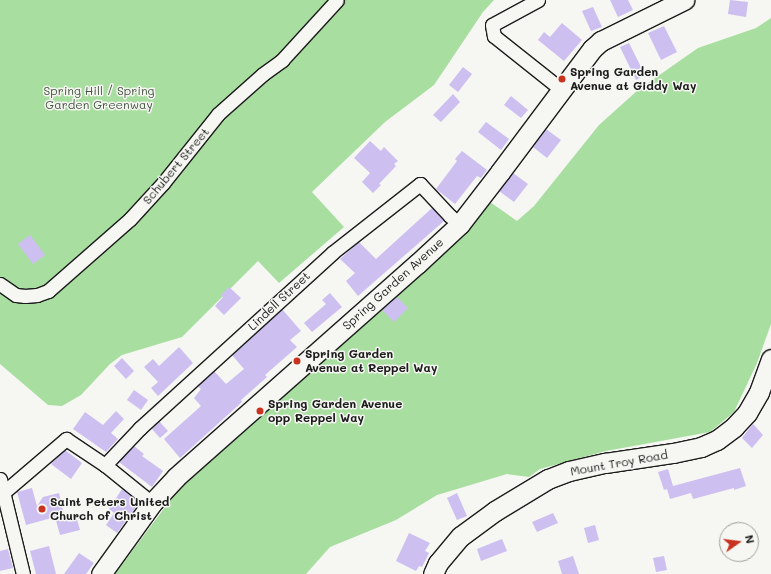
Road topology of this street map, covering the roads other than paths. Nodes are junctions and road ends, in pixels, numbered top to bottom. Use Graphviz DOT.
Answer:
graph roads {
  1 [pos="337,0"];
  2 [pos="538,0"];
  3 [pos="684,0"];
  4 [pos="562,90"];
  5 [pos="460,224"];
  6 [pos="0,284"];
  7 [pos="771,359"];
  8 [pos="105,465"];
  9 [pos="0,479"];
  10 [pos="4,492"];
  11 [pos="152,503"];
  12 [pos="23,574"];
  13 [pos="101,574"];
  14 [pos="433,574"];
  1 -- 6 [label="street, Schubert Street"];
  2 -- 4 [label="street"];
  3 -- 4 [label="street, Spring Garden Avenue"];
  4 -- 5 [label="street, Spring Garden Avenue"];
  5 -- 8 [label="street, Lindell Street"];
  5 -- 11 [label="street, Spring Garden Avenue"];
  7 -- 14 [label="street, Mount Troy Road"];
  8 -- 10 [label="street"];
  8 -- 11 [label="street"];
  9 -- 10 [label="street"];
  10 -- 12 [label="street"];
  11 -- 13 [label="street, Spring Garden Avenue"];
}
